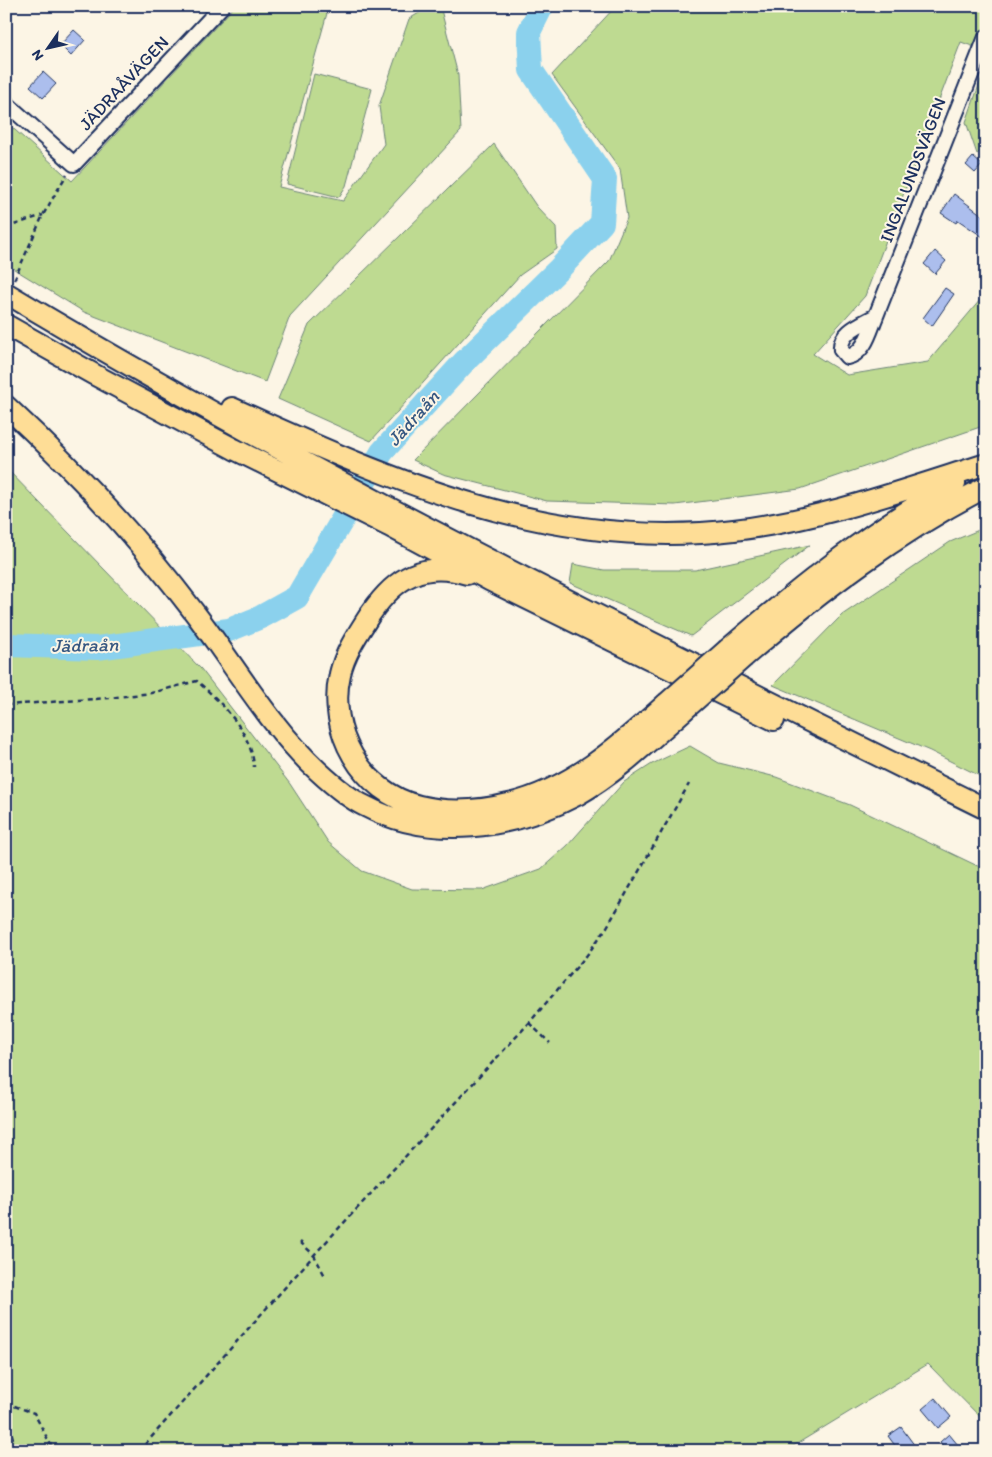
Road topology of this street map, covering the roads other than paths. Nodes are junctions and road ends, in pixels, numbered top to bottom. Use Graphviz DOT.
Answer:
graph roads {
  1 [pos="222,6"];
  2 [pos="986,37"];
  3 [pos="6,103"];
  4 [pos="10,286"];
  5 [pos="876,316"];
  6 [pos="6,325"];
  7 [pos="108,352"];
  8 [pos="6,406"];
  9 [pos="986,465"];
  10 [pos="318,480"];
  11 [pos="986,487"];
  12 [pos="396,520"];
  13 [pos="489,580"];
  14 [pos="736,653"];
  15 [pos="675,707"];
  16 [pos="986,810"];
  17 [pos="986,825"];
  1 -- 3 [label="street, JÄDRAÅVÄGEN"];
  2 -- 5 [label="street, INGALUNDSVÄGEN"];
  4 -- 7 [label="highway"];
  6 -- 10 [label="highway"];
  7 -- 9 [label="highway"];
  7 -- 10 [label="highway"];
  8 -- 15 [label="highway"];
  9 -- 14 [label="highway"];
  10 -- 12 [label="highway"];
  11 -- 14 [label="highway"];
  12 -- 13 [label="highway"];
  12 -- 16 [label="highway"];
  13 -- 15 [label="highway"];
  13 -- 17 [label="highway"];
  14 -- 15 [label="highway, bridge"];
}
